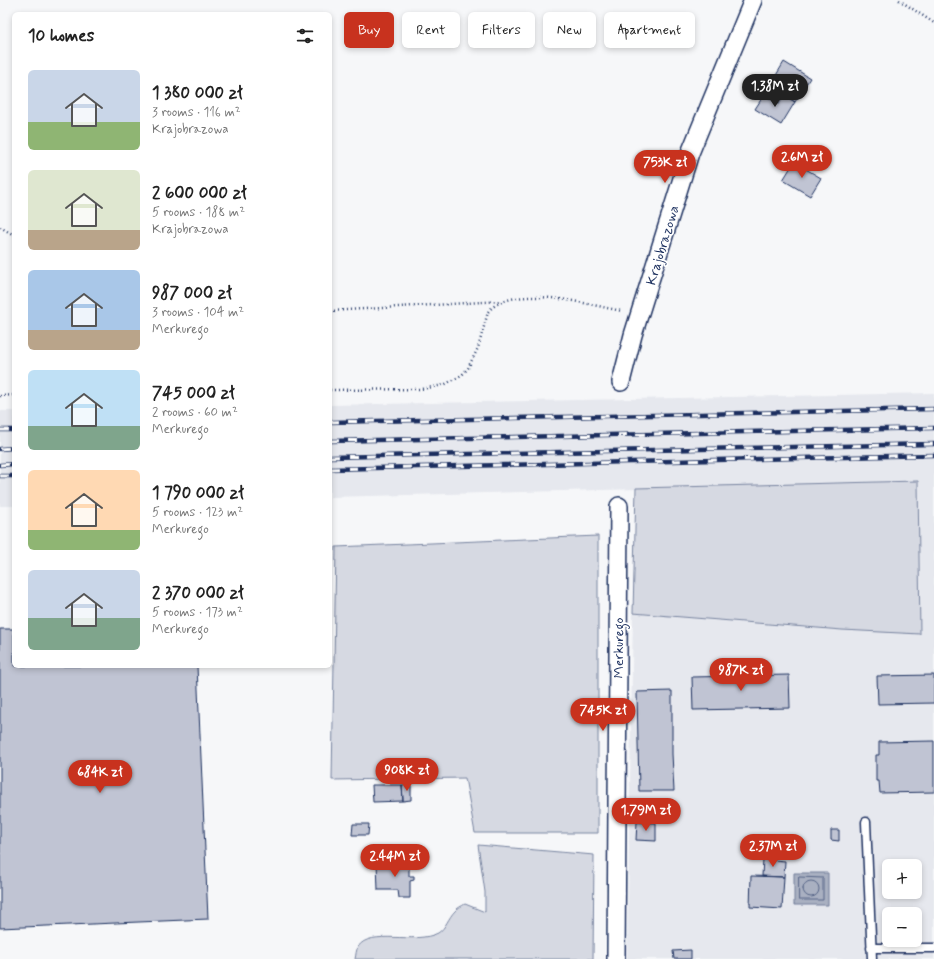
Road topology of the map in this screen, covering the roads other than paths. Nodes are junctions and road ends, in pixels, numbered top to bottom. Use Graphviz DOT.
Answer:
graph roads {
  1 [pos="753,0"];
  2 [pos="621,382"];
  3 [pos="619,506"];
  4 [pos="866,822"];
  5 [pos="871,948"];
  6 [pos="934,948"];
  7 [pos="616,959"];
  8 [pos="872,959"];
  1 -- 2 [label="street, Krajobrazowa"];
  3 -- 7 [label="street, Merkurego"];
  4 -- 5 [label="lane"];
  5 -- 6 [label="lane"];
  5 -- 8 [label="lane"];
}
